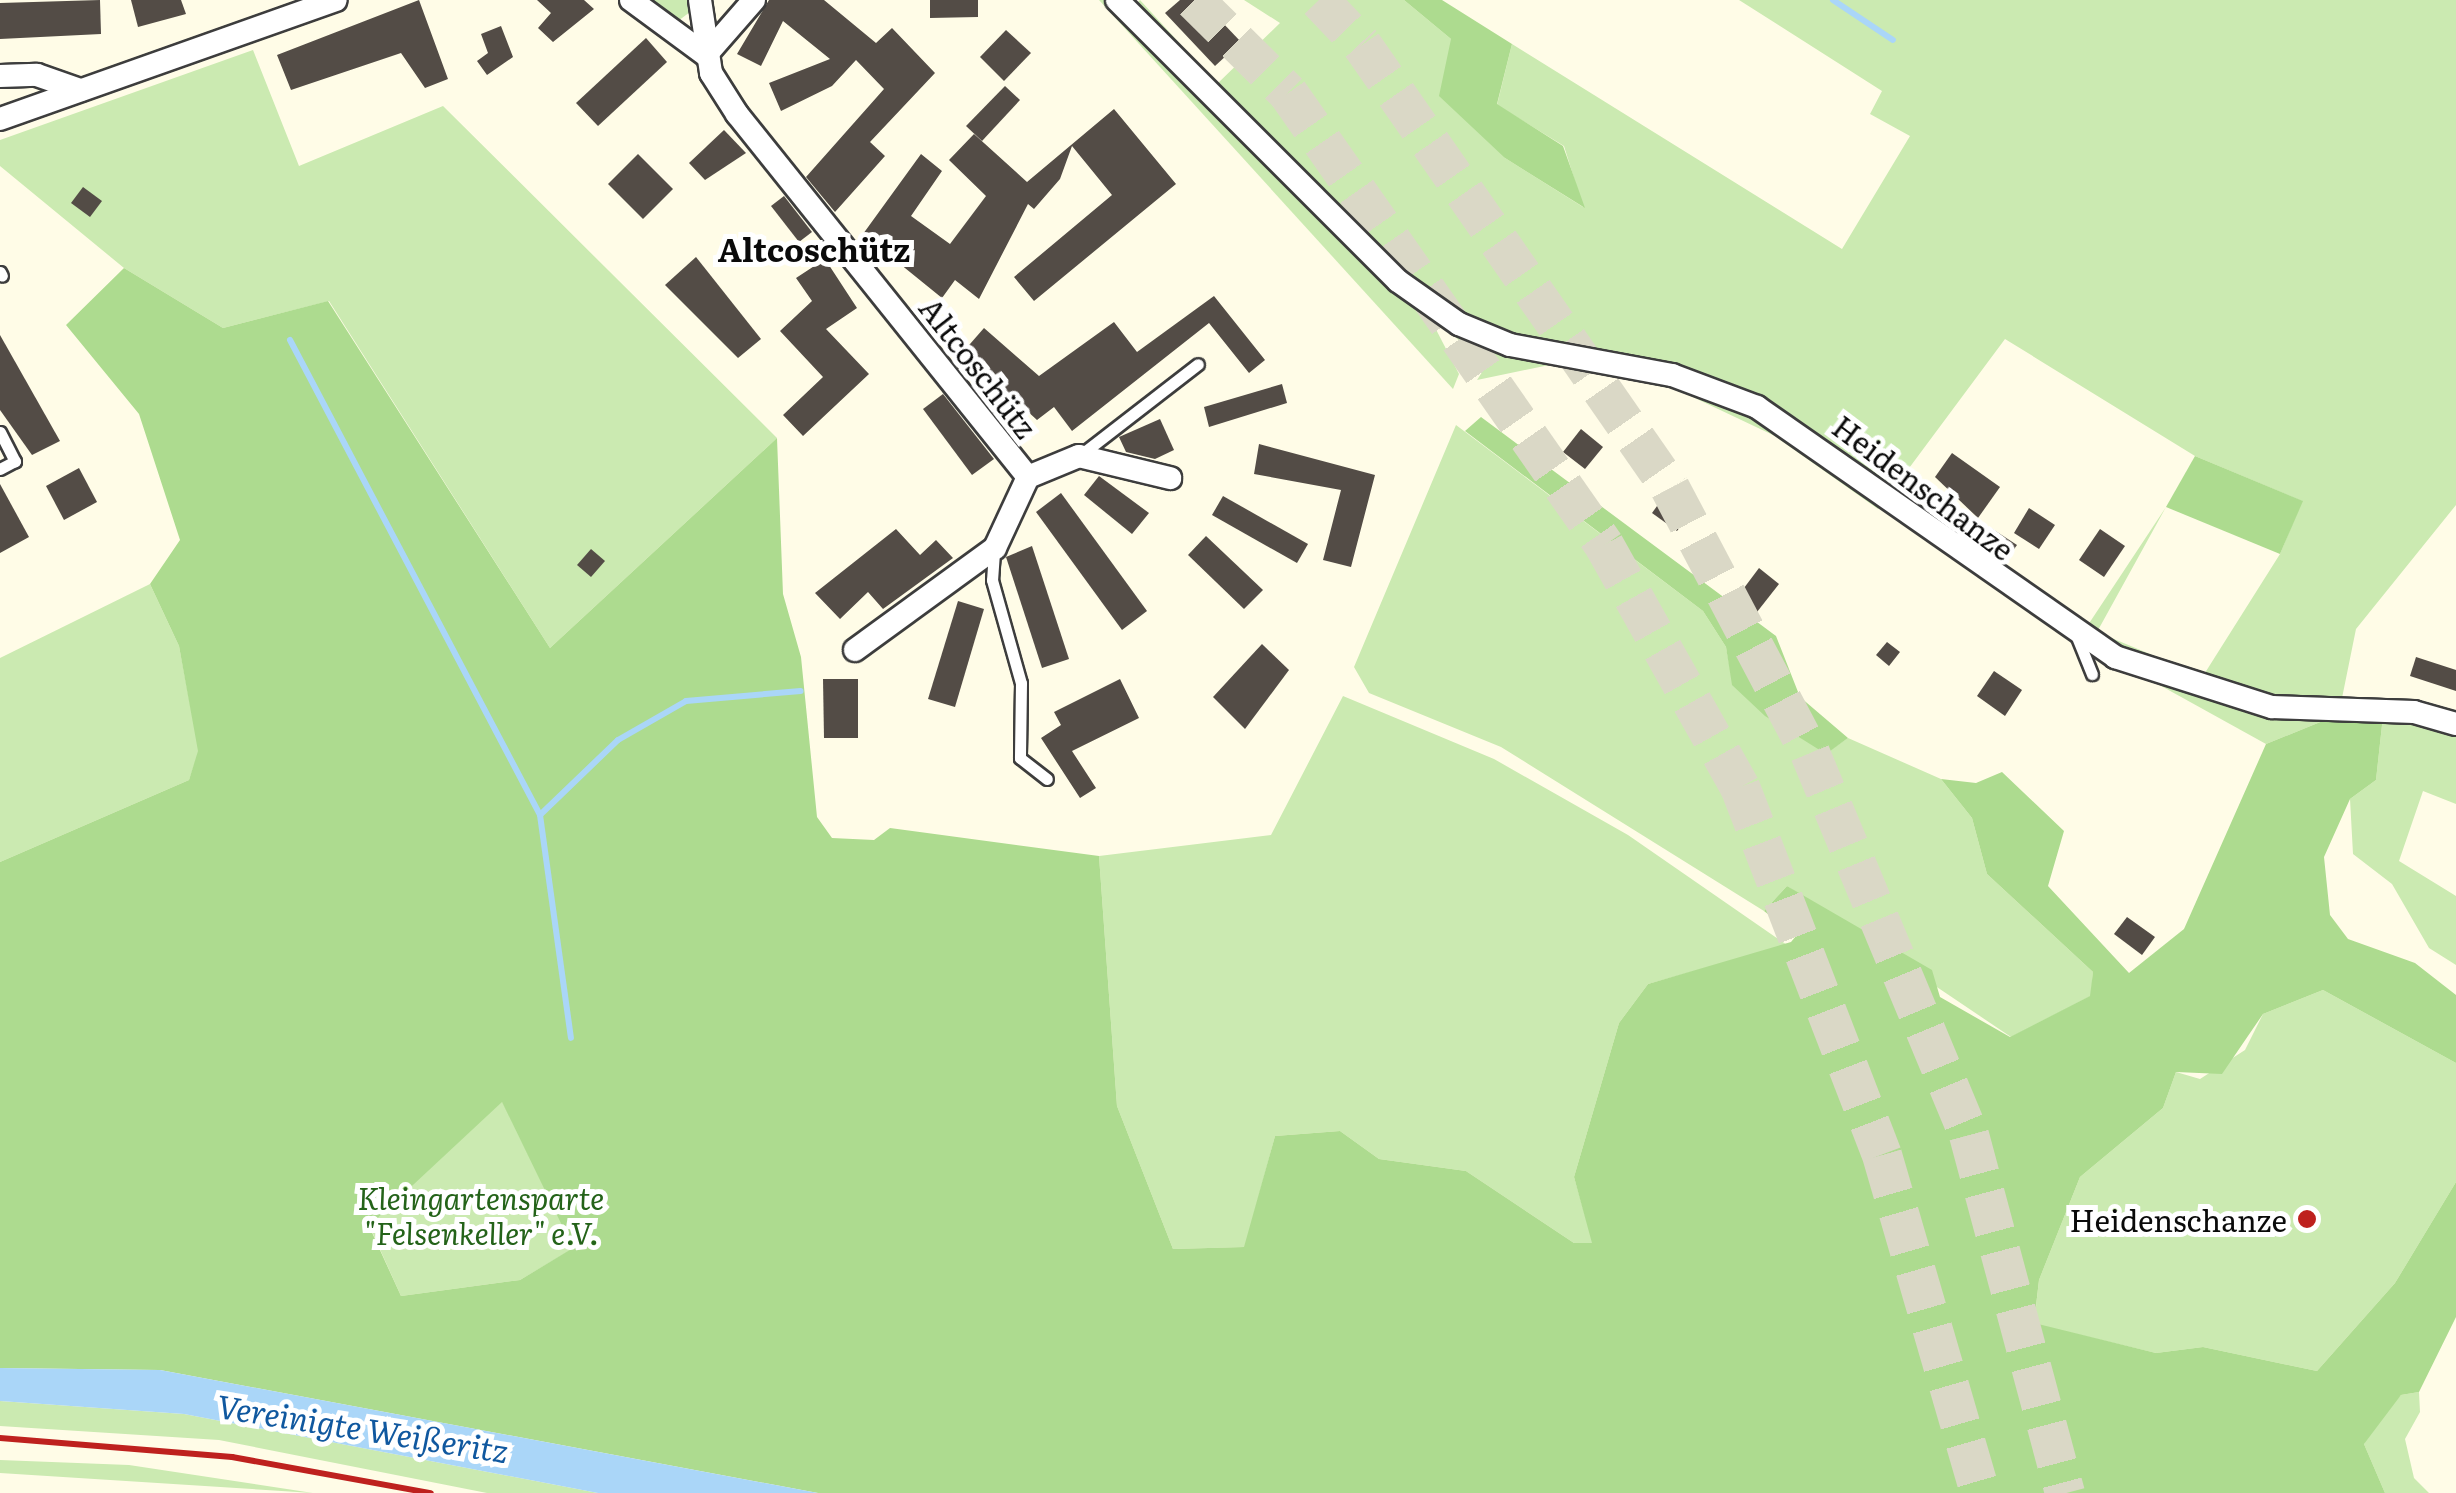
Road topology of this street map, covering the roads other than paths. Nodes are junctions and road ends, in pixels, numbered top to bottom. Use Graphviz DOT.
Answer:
graph roads {
  1 [pos="336,0"];
  2 [pos="631,0"];
  3 [pos="700,0"];
  4 [pos="754,0"];
  5 [pos="1116,0"];
  6 [pos="706,55"];
  7 [pos="0,76"];
  8 [pos="80,90"];
  9 [pos="0,119"];
  10 [pos="1198,364"];
  11 [pos="0,432"];
  12 [pos="1079,456"];
  13 [pos="0,469"];
  14 [pos="1028,477"];
  15 [pos="1170,478"];
  16 [pos="994,548"];
  17 [pos="2077,636"];
  18 [pos="854,650"];
  19 [pos="2092,674"];
  20 [pos="2456,724"];
  21 [pos="1047,779"];
  1 -- 8 [label="street"];
  2 -- 6 [label="street"];
  3 -- 6 [label="street, Altcoschütz"];
  4 -- 6 [label="street"];
  5 -- 17 [label="street, Heidenschanze"];
  6 -- 14 [label="street, Altcoschütz"];
  7 -- 8 [label="street"];
  8 -- 9 [label="street"];
  10 -- 12 [label="lane"];
  11 -- 13 [label="lane"];
  12 -- 14 [label="street, Altcoschütz"];
  12 -- 15 [label="street"];
  14 -- 16 [label="street, Altcoschütz"];
  16 -- 18 [label="street, Altcoschütz"];
  16 -- 21 [label="lane"];
  17 -- 19 [label="lane"];
  17 -- 20 [label="street, Heidenschanze"];
}
